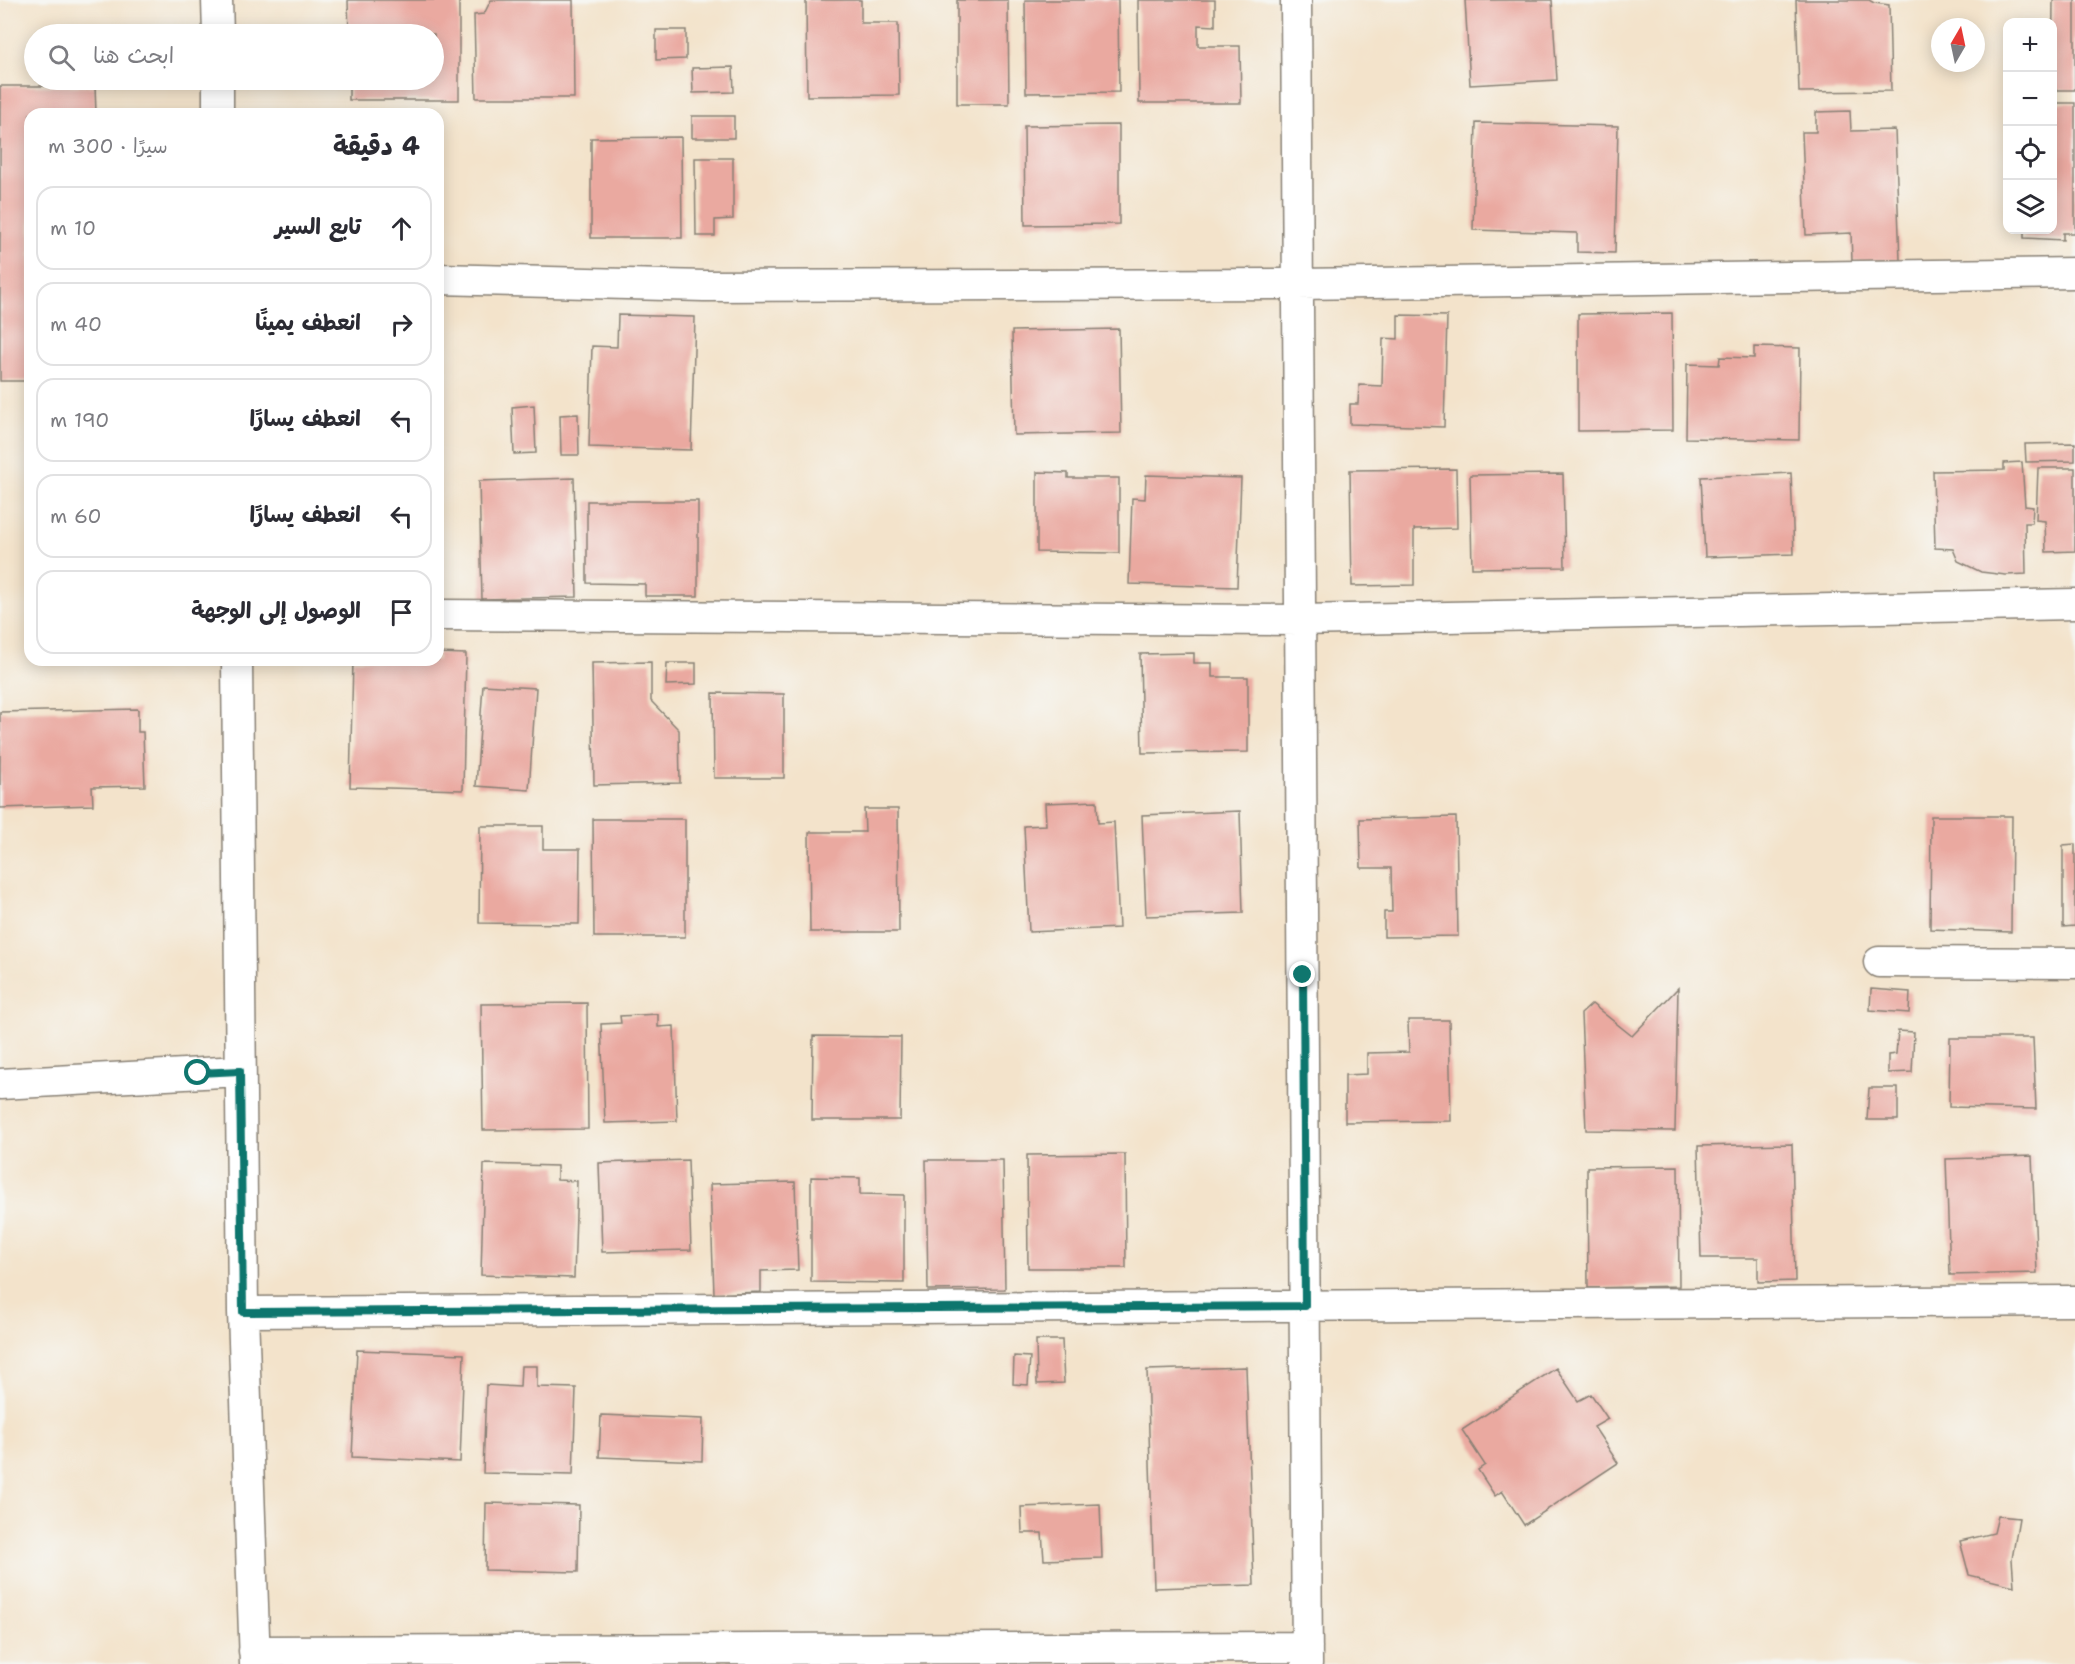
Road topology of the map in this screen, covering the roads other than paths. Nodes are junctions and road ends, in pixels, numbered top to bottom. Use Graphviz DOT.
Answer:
graph roads {
  1 [pos="217,0"];
  2 [pos="1296,0"];
  3 [pos="218,24"];
  4 [pos="218,90"];
  5 [pos="219,108"];
  6 [pos="2075,273"];
  7 [pos="444,279"];
  8 [pos="1298,284"];
  9 [pos="2075,604"];
  10 [pos="444,615"];
  11 [pos="1300,620"];
  12 [pos="237,666"];
  13 [pos="1879,962"];
  14 [pos="2075,963"];
  15 [pos="240,1071"];
  16 [pos="0,1084"];
  17 [pos="2075,1301"];
  18 [pos="1305,1306"];
  19 [pos="243,1312"];
  20 [pos="1307,1655"];
  21 [pos="255,1658"];
  1 -- 3 [label="street"];
  2 -- 8 [label="street"];
  4 -- 5 [label="street"];
  6 -- 8 [label="street"];
  7 -- 8 [label="street"];
  8 -- 11 [label="street"];
  9 -- 11 [label="street"];
  10 -- 11 [label="street"];
  11 -- 18 [label="street"];
  12 -- 15 [label="street"];
  13 -- 14 [label="street"];
  15 -- 16 [label="street"];
  15 -- 19 [label="street"];
  17 -- 18 [label="street"];
  18 -- 19 [label="street"];
  18 -- 20 [label="street"];
  19 -- 21 [label="street"];
  20 -- 21 [label="street"];
}
